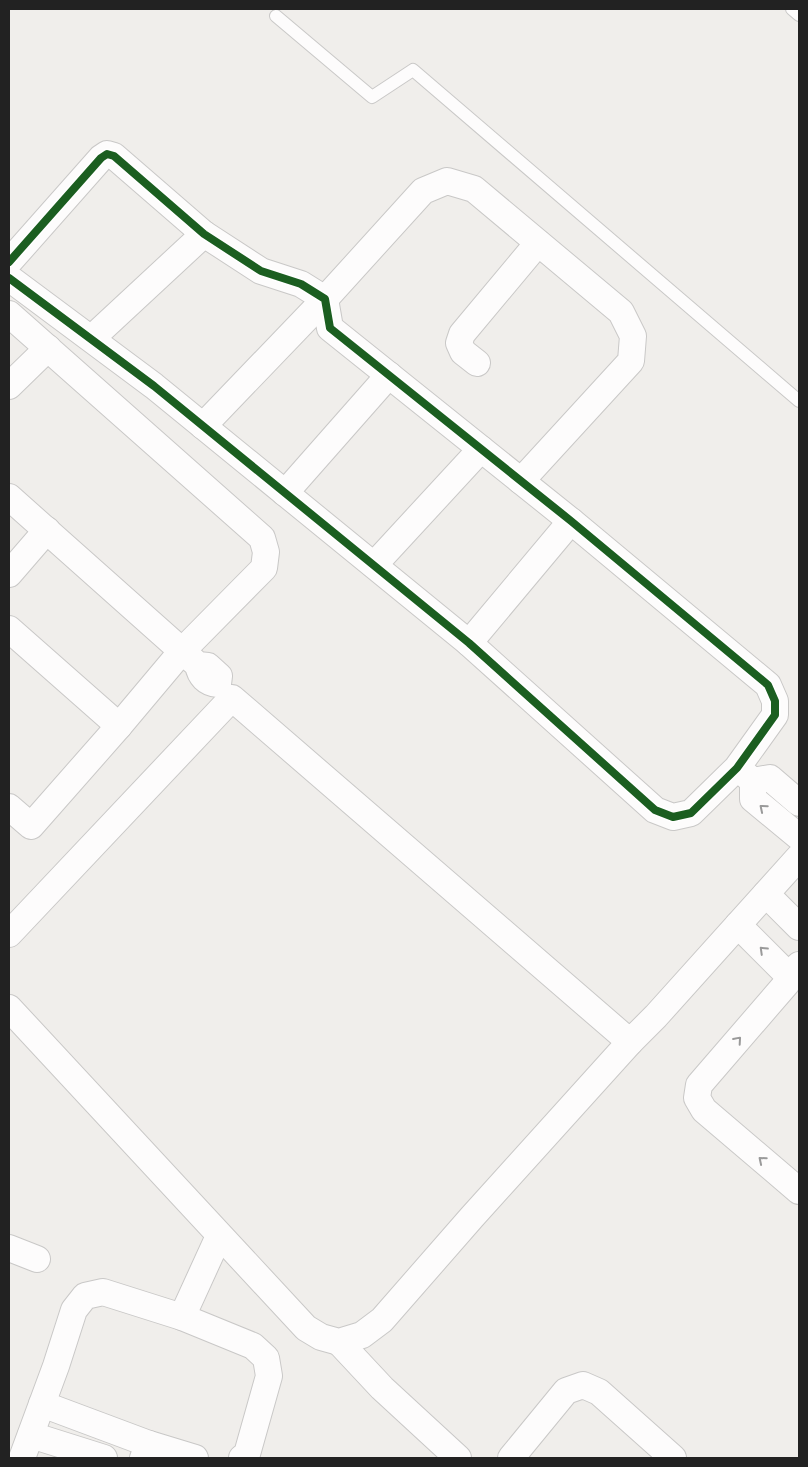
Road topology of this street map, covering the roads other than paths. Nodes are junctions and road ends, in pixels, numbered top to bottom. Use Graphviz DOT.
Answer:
graph roads {
  1 [pos="792,9"];
  2 [pos="799,15"];
  3 [pos="276,16"];
  4 [pos="204,234"];
  5 [pos="538,243"];
  6 [pos="9,262"];
  7 [pos="9,278"];
  8 [pos="325,299"];
  9 [pos="9,314"];
  10 [pos="92,338"];
  11 [pos="48,348"];
  12 [pos="477,363"];
  13 [pos="389,374"];
  14 [pos="9,386"];
  15 [pos="799,401"];
  16 [pos="203,426"];
  17 [pos="481,449"];
  18 [pos="521,481"];
  19 [pos="285,493"];
  20 [pos="9,497"];
  21 [pos="571,521"];
  22 [pos="47,530"];
  23 [pos="374,566"];
  24 [pos="9,574"];
  25 [pos="9,629"];
  26 [pos="469,643"];
  27 [pos="210,676"];
  28 [pos="119,726"];
  29 [pos="745,774"];
  30 [pos="799,803"];
  31 [pos="9,807"];
  32 [pos="794,832"];
  33 [pos="799,857"];
  34 [pos="766,894"];
  35 [pos="13,922"];
  36 [pos="738,925"];
  37 [pos="799,926"];
  38 [pos="794,971"];
  39 [pos="9,1008"];
  40 [pos="630,1042"];
  41 [pos="799,1191"];
  42 [pos="219,1236"];
  43 [pos="9,1248"];
  44 [pos="37,1260"];
  45 [pos="182,1317"];
  46 [pos="339,1342"];
  47 [pos="42,1404"];
  48 [pos="27,1446"];
  49 [pos="146,1451"];
  50 [pos="104,1458"];
  51 [pos="195,1458"];
  52 [pos="242,1458"];
  53 [pos="458,1458"];
  54 [pos="511,1458"];
  55 [pos="674,1458"];
  1 -- 2 [label="lane"];
  3 -- 15 [label="lane"];
  4 -- 6 [label="street"];
  4 -- 8 [label="street"];
  4 -- 10 [label="street"];
  5 -- 8 [label="street"];
  5 -- 12 [label="street"];
  5 -- 18 [label="street"];
  7 -- 10 [label="street"];
  8 -- 13 [label="street"];
  8 -- 16 [label="street"];
  9 -- 11 [label="street"];
  10 -- 16 [label="street"];
  11 -- 14 [label="street"];
  11 -- 27 [label="street"];
  13 -- 17 [label="street"];
  13 -- 19 [label="street"];
  16 -- 19 [label="street"];
  17 -- 18 [label="street"];
  17 -- 23 [label="street"];
  18 -- 21 [label="street"];
  19 -- 23 [label="street"];
  20 -- 22 [label="street"];
  21 -- 26 [label="street"];
  21 -- 29 [label="street"];
  22 -- 24 [label="street"];
  22 -- 27 [label="street"];
  23 -- 26 [label="street"];
  25 -- 28 [label="street"];
  26 -- 29 [label="street"];
  27 -- 28 [label="street"];
  27 -- 35 [label="street"];
  27 -- 40 [label="street"];
  28 -- 31 [label="street"];
  29 -- 30 [label="street"];
  32 -- 29 [label="street, one-way"];
  33 -- 34 [label="street"];
  34 -- 36 [label="street"];
  34 -- 37 [label="street"];
  38 -- 36 [label="street, one-way"];
  36 -- 40 [label="street"];
  41 -- 38 [label="street, one-way"];
  39 -- 42 [label="street"];
  40 -- 46 [label="street"];
  42 -- 45 [label="street"];
  42 -- 46 [label="street"];
  43 -- 44 [label="street"];
  45 -- 47 [label="street"];
  45 -- 52 [label="street"];
  46 -- 53 [label="street"];
  47 -- 48 [label="street"];
  47 -- 49 [label="street"];
  48 -- 50 [label="street"];
  49 -- 51 [label="street"];
  54 -- 55 [label="street"];
}
